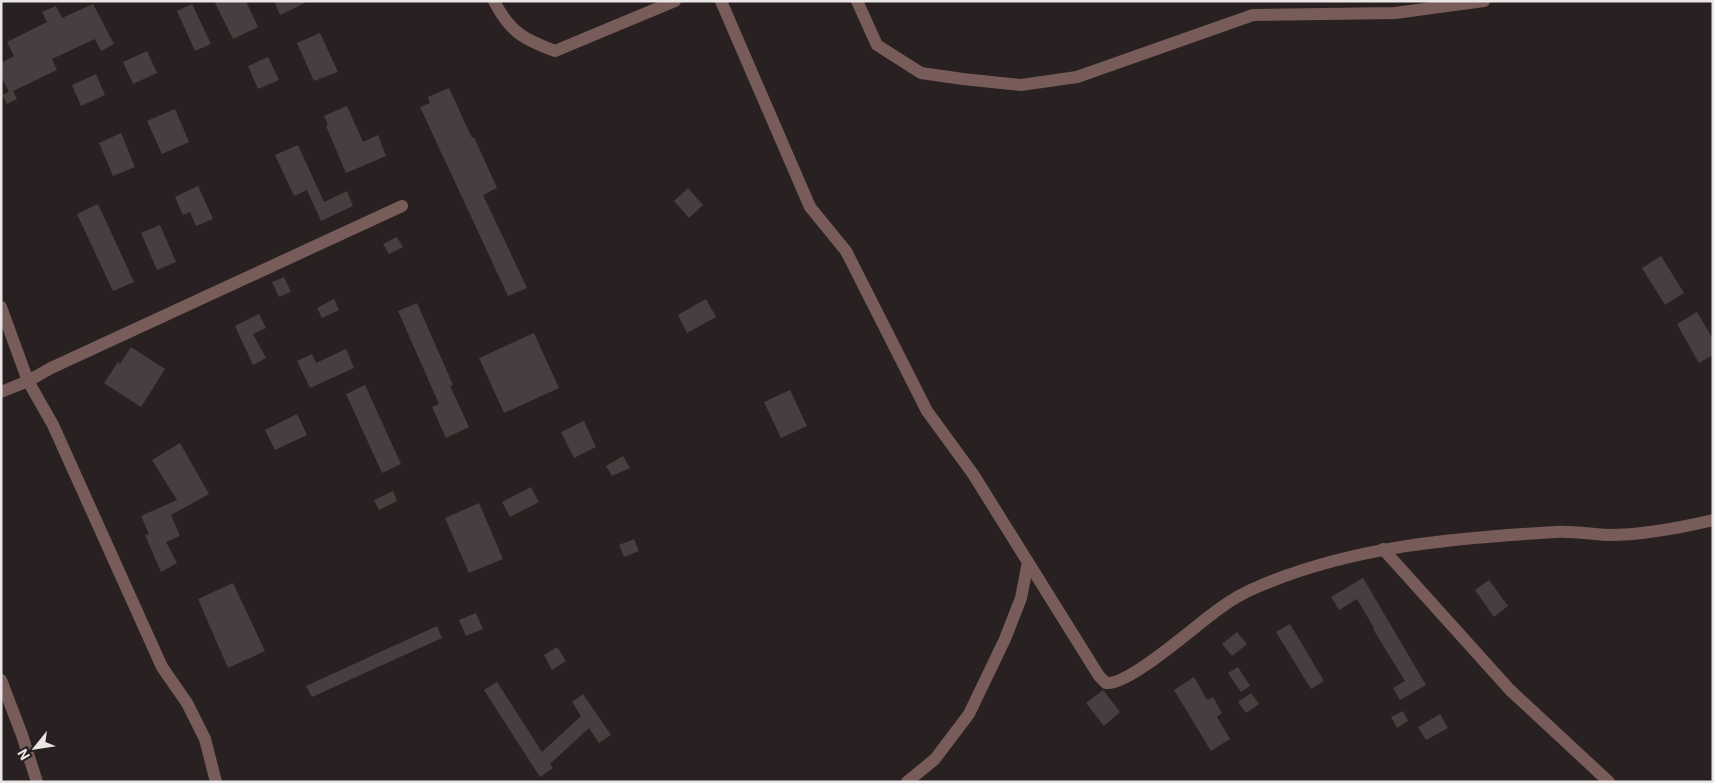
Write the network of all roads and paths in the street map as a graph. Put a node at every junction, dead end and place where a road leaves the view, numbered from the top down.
1 (494, 1) edge
2 (675, 1) edge
3 (721, 1) edge
4 (857, 1) edge
5 (1484, 1) edge
6 (402, 206) dead end
7 (1, 307) edge
8 (28, 381) junction
9 (1, 392) edge
10 (1713, 520) edge
11 (1383, 548) junction
12 (1028, 562) junction
13 (1, 680) edge
14 (37, 782) edge
15 (216, 782) edge
16 (907, 782) edge
17 (1609, 782) edge

1 - 2 street
3 - 12 street
4 - 5 street
6 - 8 street
7 - 8 street
8 - 9 street
8 - 15 street
10 - 11 street
11 - 12 street
11 - 17 street
12 - 16 street
13 - 14 street

